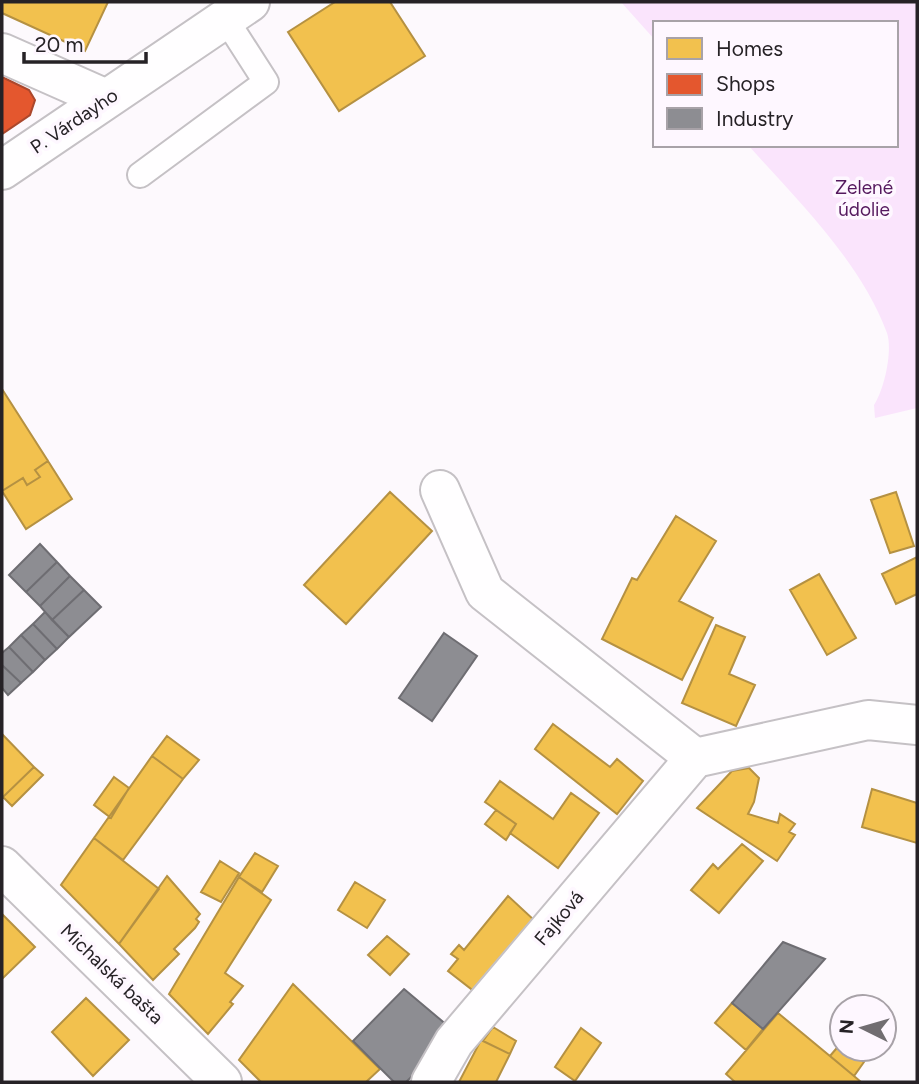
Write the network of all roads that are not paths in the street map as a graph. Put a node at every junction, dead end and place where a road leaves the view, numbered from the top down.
1 (238, 10) edge
2 (2, 53) edge
3 (106, 99) junction
4 (2, 170) edge
5 (140, 175) dead end
6 (440, 490) dead end
7 (917, 725) edge
8 (695, 758) junction
9 (2, 866) edge
10 (222, 1082) edge
11 (431, 1082) edge

1 - 3 street, P. Várdayho
1 - 5 lane
2 - 3 street
3 - 4 street, P. Várdayho
6 - 8 street
7 - 8 street
8 - 11 street, Fajková
9 - 10 street, Michalská bašta

